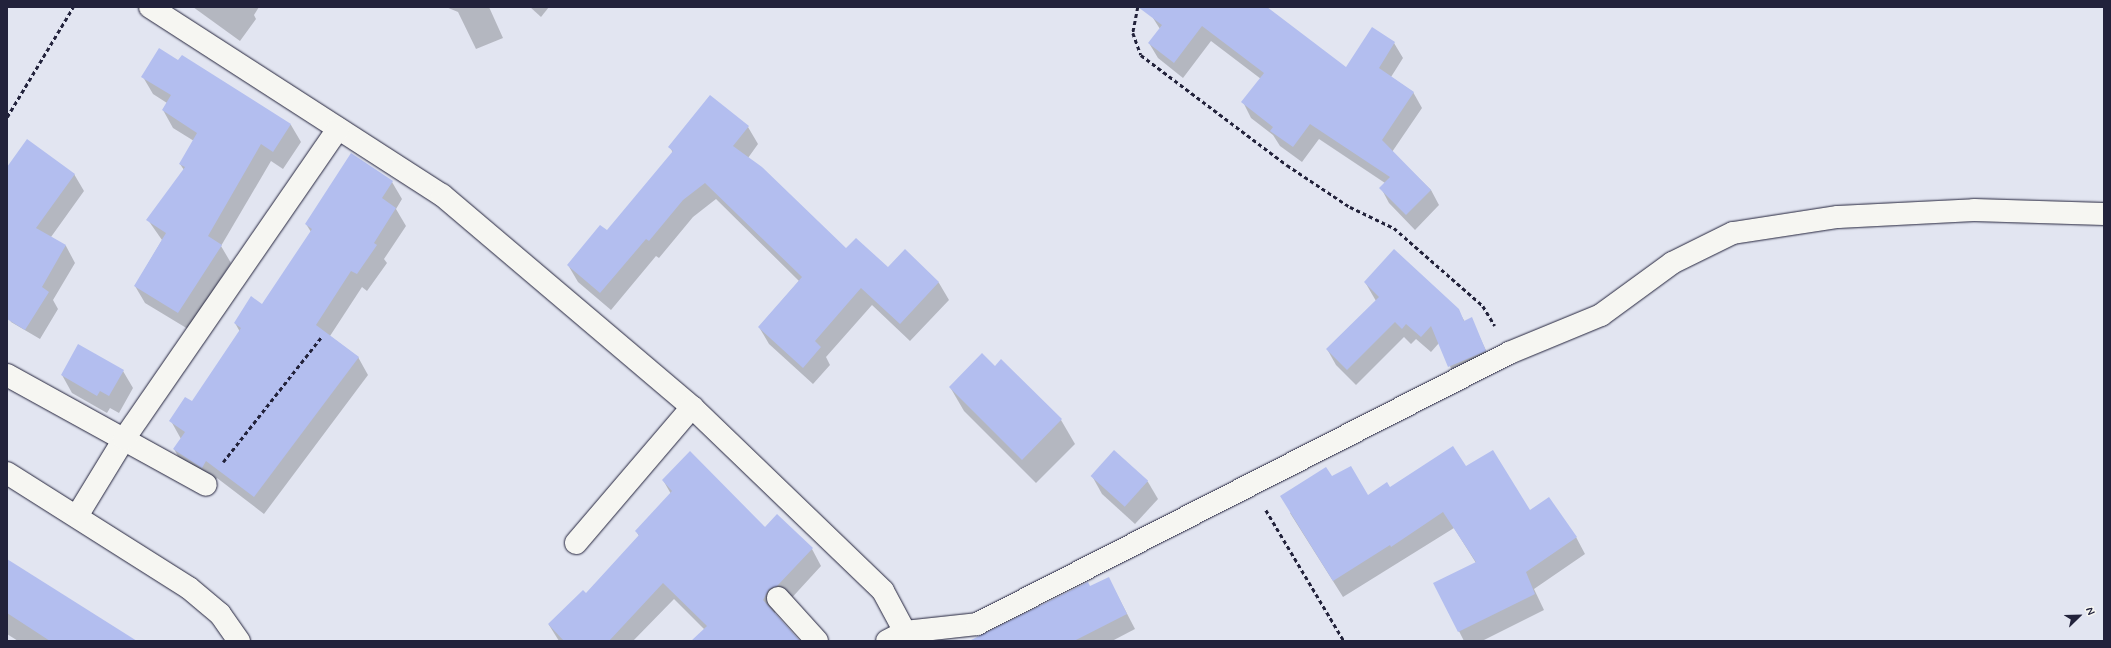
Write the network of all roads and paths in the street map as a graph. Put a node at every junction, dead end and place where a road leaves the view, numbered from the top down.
1 (73, 7) edge
2 (150, 7) edge
3 (1138, 7) edge
4 (7, 117) edge
5 (338, 129) junction
6 (2104, 214) edge
7 (322, 336) dead end
8 (1509, 353) junction
9 (7, 375) edge
10 (692, 407) junction
11 (124, 439) junction
12 (7, 473) edge
13 (206, 485) joint
14 (1252, 486) junction
15 (77, 516) junction
16 (576, 543) dead end
17 (778, 598) dead end
18 (896, 637) edge
19 (240, 641) edge
20 (817, 641) edge
21 (1344, 641) edge

1 - 4 path
2 - 5 street
3 - 8 path
5 - 10 street
5 - 11 street
6 - 8 street
7 - 13 path
8 - 14 street
9 - 11 street
10 - 16 street
10 - 18 street
11 - 13 street
11 - 15 street
12 - 15 street
14 - 18 street
14 - 21 path
15 - 19 street
17 - 20 street

